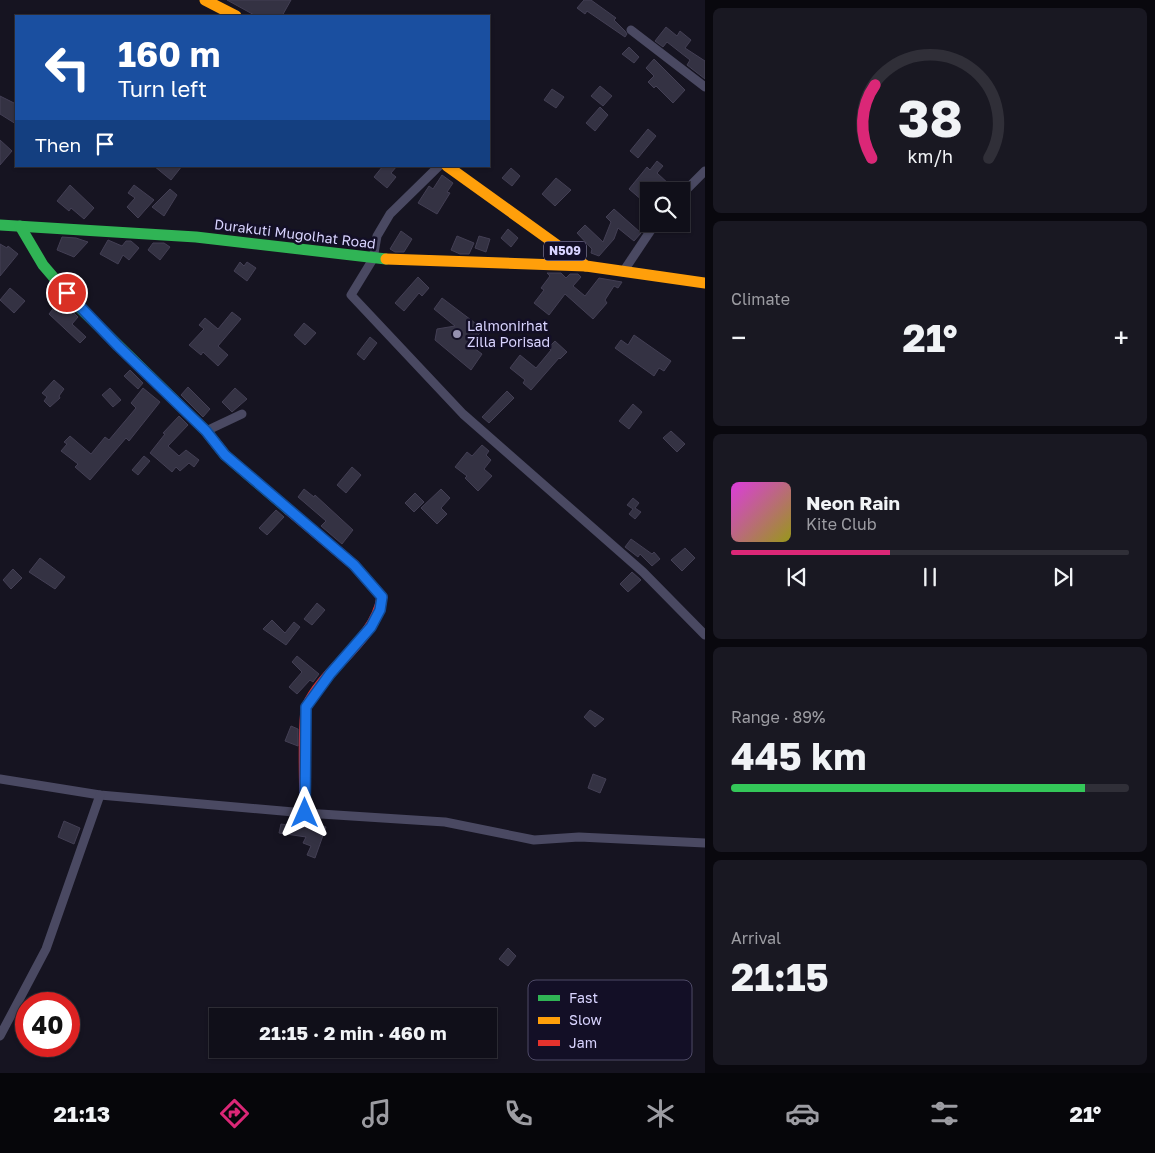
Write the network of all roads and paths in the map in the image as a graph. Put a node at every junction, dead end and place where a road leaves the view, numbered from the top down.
1 (205, 0) edge
2 (234, 15) edge
3 (631, 30) dead end
4 (705, 87) edge
5 (438, 167) edge
6 (448, 167) edge
7 (705, 170) edge
8 (690, 186) edge
9 (0, 225) edge
10 (20, 226) junction
11 (650, 232) edge
12 (373, 259) junction
13 (586, 266) junction
14 (623, 272) junction
15 (705, 283) edge
16 (242, 414) dead end
17 (206, 431) junction
18 (705, 636) edge
19 (0, 779) edge
20 (100, 795) junction
21 (305, 813) junction
22 (705, 842) edge
23 (0, 1036) edge

1 - 2 main road
3 - 4 street
5 - 12 street
6 - 13 main road, N509
7 - 8 street
9 - 10 main road, Durakuti Mugolhat Road
10 - 12 main road, Durakuti Mugolhat Road
10 - 17 main road
11 - 14 street
12 - 13 main road, Durakuti Mugolhat Road
12 - 18 street
13 - 14 main road, N509
14 - 15 main road, N509
16 - 17 street
17 - 21 main road
19 - 20 street
20 - 21 street
20 - 23 street
21 - 22 street

